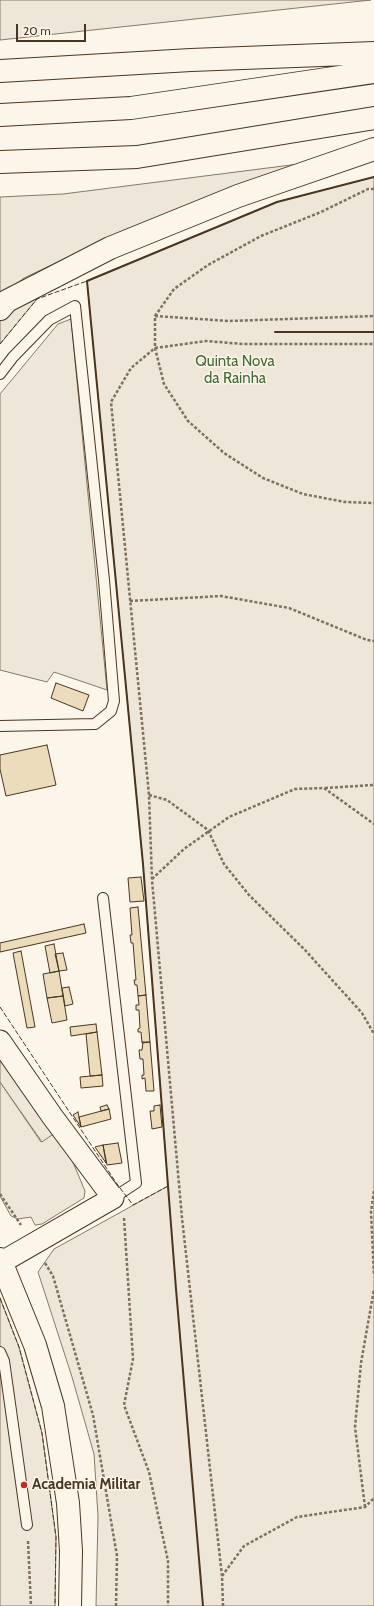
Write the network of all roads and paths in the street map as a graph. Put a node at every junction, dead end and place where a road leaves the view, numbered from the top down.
1 (374, 53) edge
2 (0, 71) edge
3 (374, 72) edge
4 (0, 115) edge
5 (374, 118) edge
6 (374, 150) edge
7 (0, 162) edge
8 (374, 190) edge
9 (0, 309) edge
10 (155, 316) junction
11 (374, 316) edge
12 (374, 344) edge
13 (155, 348) junction
14 (0, 374) edge
15 (374, 503) edge
16 (130, 601) junction
17 (374, 641) edge
18 (0, 726) edge
19 (374, 785) edge
20 (324, 788) junction
21 (149, 795) junction
22 (374, 824) edge
23 (208, 830) junction
24 (152, 880) junction
25 (103, 898) dead end
26 (374, 1034) edge
27 (0, 1041) edge
28 (374, 1191) edge
29 (0, 1194) edge
30 (113, 1198) junction
31 (32, 1243) junction
32 (1, 1261) edge
33 (374, 1275) edge
34 (374, 1289) edge
35 (0, 1352) edge
36 (374, 1498) edge
37 (365, 1507) junction
38 (27, 1525) joint
39 (222, 1576) junction
40 (31, 1606) edge
41 (70, 1606) edge
42 (116, 1606) edge
43 (168, 1606) edge
44 (223, 1606) edge

1 - 2 main road
3 - 4 main road
5 - 7 main road
6 - 9 main road
8 - 10 path
10 - 11 path
10 - 13 path
12 - 13 path
13 - 15 path
13 - 16 path
14 - 18 lane
16 - 17 path
16 - 21 path
19 - 20 path
20 - 22 path
20 - 23 path
21 - 23 path
21 - 24 path
23 - 24 path
23 - 26 path
24 - 39 path
25 - 30 lane
27 - 30 street
28 - 33 path
29 - 31 path
30 - 31 street
30 - 43 path
31 - 32 street
31 - 42 path
32 - 41 main road
34 - 37 path
35 - 38 lane
36 - 37 path
37 - 39 path
38 - 40 path
39 - 44 path

